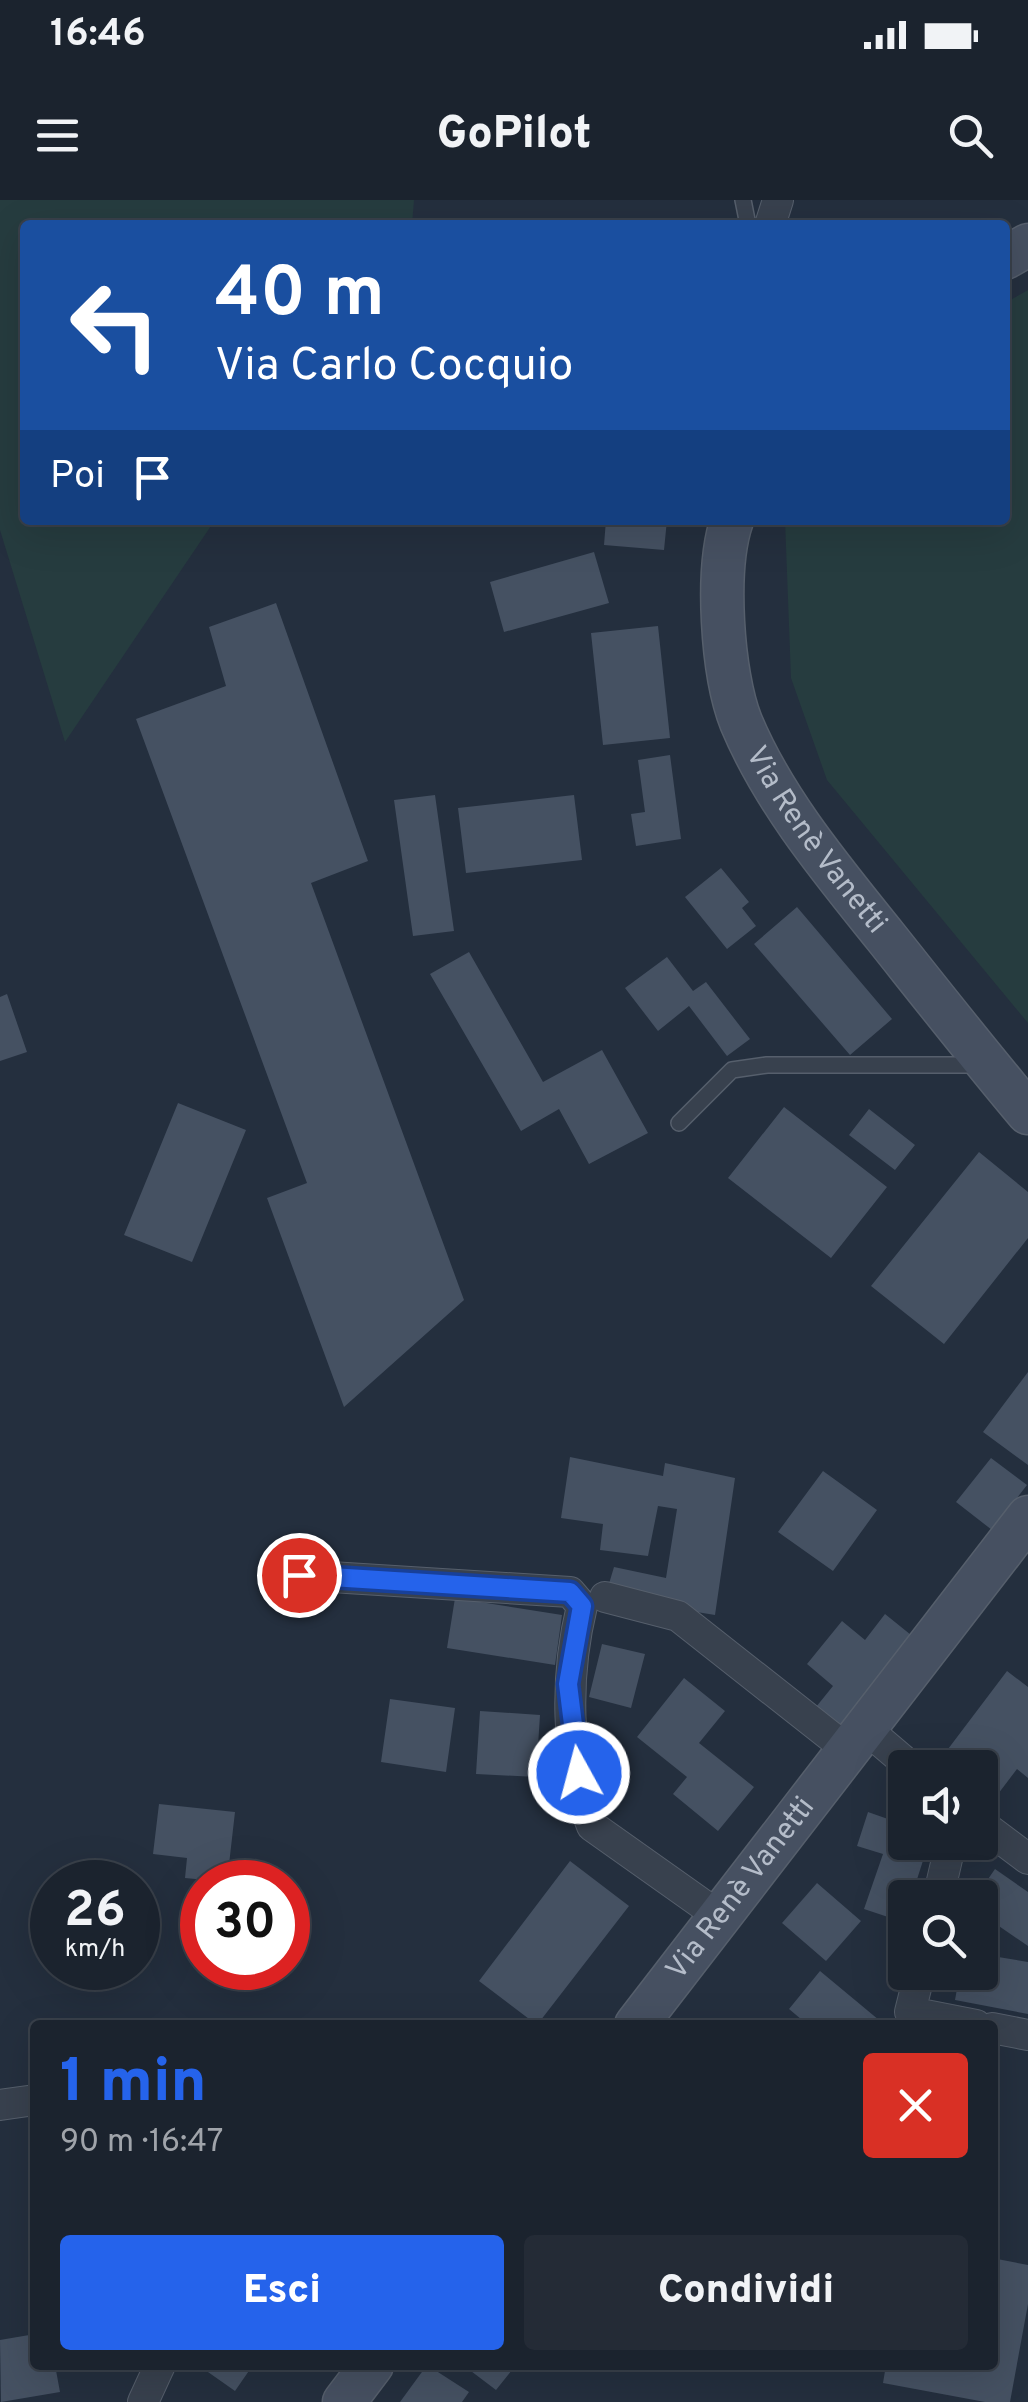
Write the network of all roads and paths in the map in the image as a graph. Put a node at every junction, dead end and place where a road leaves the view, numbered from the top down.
1 (727, 527) edge
2 (988, 1065) junction
3 (1028, 1113) edge
4 (679, 1123) dead end
5 (1028, 1518) edge
6 (299, 1575) dead end
7 (605, 1597) dead end
8 (857, 1739) junction
9 (888, 1755) edge
10 (998, 1836) edge
11 (1028, 1859) edge
12 (719, 1916) junction
13 (916, 1990) edge
14 (640, 2020) edge
15 (951, 2020) edge
16 (998, 2029) edge
17 (1028, 2035) edge
18 (30, 2101) edge
19 (0, 2105) edge
20 (158, 2370) edge
21 (368, 2370) edge
22 (143, 2402) edge
23 (344, 2402) edge

1 - 2 street, Via Renè Vanetti
2 - 3 street, Via Renè Vanetti
2 - 4 lane
5 - 8 street, Via Renè Vanetti
6 - 12 street
7 - 8 street
8 - 9 street
8 - 12 street, Via Renè Vanetti
10 - 11 street
12 - 14 street, Via Renè Vanetti
13 - 15 street
16 - 17 street
18 - 19 street
20 - 22 street
21 - 23 street

